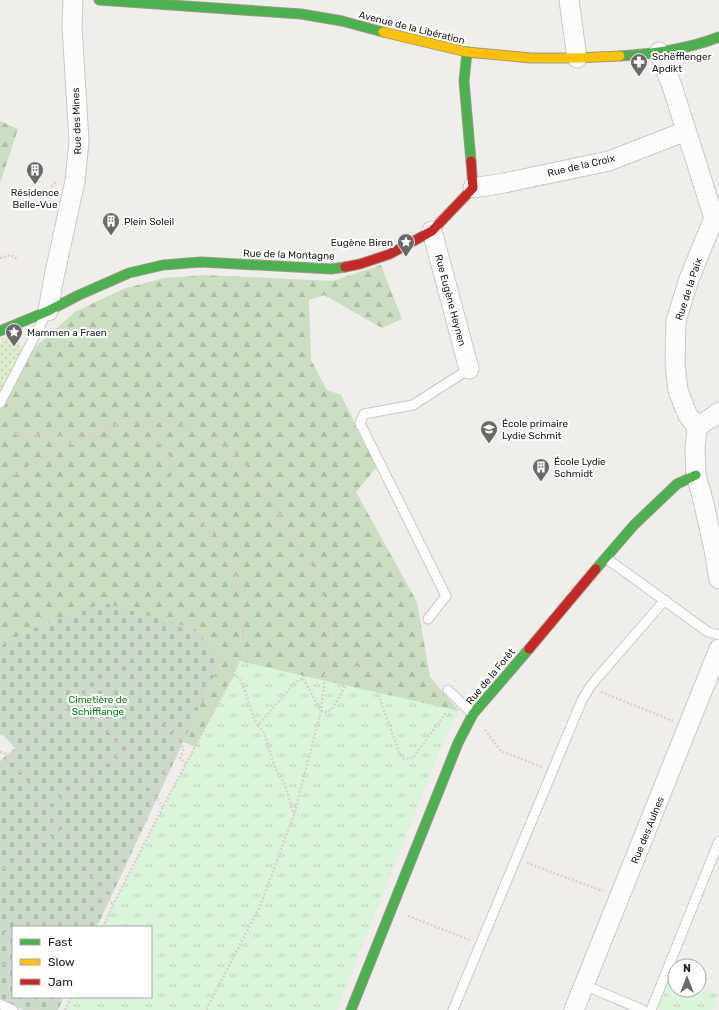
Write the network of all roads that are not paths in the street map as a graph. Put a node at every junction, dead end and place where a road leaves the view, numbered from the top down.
1 (72, 0) edge
2 (99, 0) edge
3 (569, 0) edge
4 (719, 37) edge
5 (467, 52) junction
6 (659, 52) junction
7 (576, 58) junction
8 (686, 131) junction
9 (473, 188) junction
10 (717, 219) edge
11 (432, 231) junction
12 (48, 311) junction
13 (0, 331) edge
14 (469, 369) joint
15 (0, 403) edge
16 (719, 412) edge
17 (697, 427) junction
18 (696, 475) junction
19 (606, 558) junction
20 (719, 579) edge
21 (665, 600) junction
22 (428, 619) dead end
23 (719, 635) edge
24 (719, 649) edge
25 (448, 690) dead end
26 (473, 714) junction
27 (719, 841) edge
28 (584, 986) junction
29 (0, 1004) edge
30 (13, 1010) edge
31 (351, 1010) edge
32 (453, 1010) edge
33 (574, 1010) edge
34 (642, 1010) edge
35 (651, 1010) edge

1 - 12 street, Rue des Mines
2 - 5 street, Avenue de la Libération
3 - 7 street
4 - 6 street, Avenue de la Libération
5 - 7 street, Avenue de la Libération
5 - 9 street
6 - 7 street, Avenue de la Libération
6 - 8 street, Rue de la Paix
8 - 9 street, Rue de la Croix
8 - 10 street, Rue de la Paix
9 - 11 street, Rue de la Montagne
10 - 17 street, Rue de la Paix
11 - 12 street, Rue de la Montagne
11 - 14 street, Rue Eugène Heynen
12 - 13 street, Rue de la Montagne
12 - 15 lane
14 - 22 lane
16 - 17 street
17 - 18 street
18 - 19 street, Rue de la Forêt
18 - 20 street
19 - 21 lane
19 - 26 street, Rue de la Forêt
21 - 23 lane
21 - 32 lane
24 - 28 street, Rue des Aulnes
25 - 26 lane
26 - 31 street, Rue de la Forêt
27 - 35 lane
28 - 33 street, Rue des Aulnes
28 - 34 lane
29 - 30 lane

